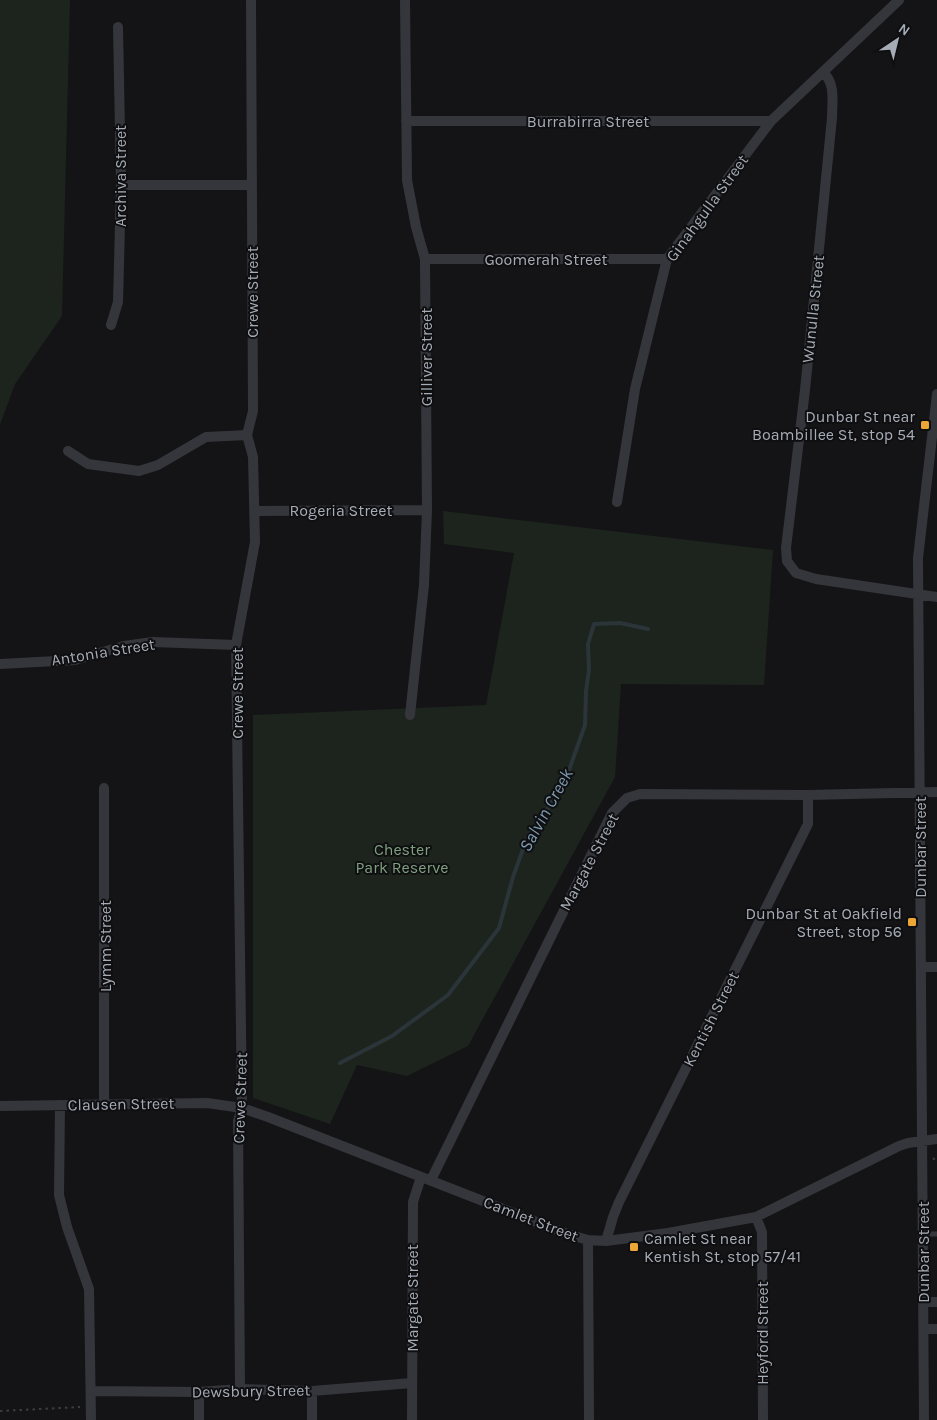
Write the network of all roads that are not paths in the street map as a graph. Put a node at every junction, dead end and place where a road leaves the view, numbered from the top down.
1 (251, 0) edge
2 (405, 0) edge
3 (899, 0) edge
4 (118, 27) dead end
5 (823, 72) junction
6 (406, 121) junction
7 (771, 121) junction
8 (121, 185) junction
9 (252, 185) junction
10 (425, 259) junction
11 (667, 259) junction
12 (111, 324) dead end
13 (937, 394) edge
14 (247, 435) junction
15 (68, 451) dead end
16 (617, 502) dead end
17 (427, 510) junction
18 (255, 511) junction
19 (918, 594) junction
20 (937, 597) edge
21 (236, 645) junction
22 (0, 664) edge
23 (410, 715) dead end
24 (104, 788) dead end
25 (920, 792) junction
26 (937, 792) edge
27 (808, 795) junction
28 (937, 966) edge
29 (921, 967) junction
30 (104, 1104) junction
31 (60, 1105) junction
32 (0, 1106) edge
33 (242, 1108) junction
34 (937, 1139) edge
35 (922, 1141) junction
36 (426, 1179) junction
37 (756, 1217) junction
38 (924, 1234) junction
39 (937, 1234) edge
40 (588, 1240) junction
41 (606, 1241) junction
42 (923, 1302) junction
43 (937, 1302) edge
44 (924, 1329) junction
45 (937, 1329) edge
46 (412, 1383) junction
47 (240, 1389) junction
48 (91, 1391) junction
49 (312, 1391) junction
50 (199, 1392) junction
51 (91, 1420) edge
52 (199, 1420) edge
53 (312, 1420) edge
54 (412, 1420) edge
55 (589, 1420) edge
56 (763, 1420) edge
57 (924, 1420) edge

1 - 9 street, Crewe Street
2 - 6 street, Gilliver Street
3 - 5 street, Ginahgulla Street
4 - 8 street, Archiva Street
5 - 7 street, Ginahgulla Street
5 - 19 street, Wunulla Street
6 - 7 street, Burrabirra Street
6 - 10 street, Gilliver Street
7 - 11 street, Ginahgulla Street
8 - 9 street
8 - 12 street, Archiva Street
9 - 14 street, Crewe Street
10 - 11 street, Goomerah Street
10 - 17 street, Gilliver Street
11 - 16 street, Ginahgulla Street
13 - 19 street, Dunbar Street
14 - 15 street
14 - 18 street, Crewe Street
17 - 18 street, Rogeria Street
17 - 23 street, Gilliver Street
18 - 21 street, Crewe Street
19 - 20 street
19 - 25 street, Dunbar Street
21 - 22 street, Antonia Street
21 - 33 street, Crewe Street
24 - 30 street, Lymm Street
25 - 26 street, Margate Street
25 - 27 street, Margate Street
25 - 29 street, Dunbar Street
27 - 36 street, Margate Street
27 - 41 street, Kentish Street
28 - 29 street
29 - 35 street, Dunbar Street
30 - 31 street, Clausen Street
30 - 33 street, Clausen Street
31 - 32 street, Clausen Street
31 - 48 street
33 - 36 street, Camlet Street
33 - 47 street, Crewe Street
34 - 35 street, Camlet Street
35 - 37 street, Camlet Street
35 - 38 street, Dunbar Street
36 - 40 street, Camlet Street
36 - 46 street, Margate Street
37 - 41 street, Camlet Street
37 - 56 street, Heyford Street
38 - 39 lane
38 - 42 street, Dunbar Street
40 - 41 street, Camlet Street
40 - 55 street
42 - 43 street
42 - 44 street, Dunbar Street
44 - 45 street
44 - 57 street, Dunbar Street
46 - 49 street, Dewsbury Street
46 - 54 street, Margate Street
47 - 49 street, Dewsbury Street
47 - 50 street, Dewsbury Street
48 - 50 street, Dewsbury Street
48 - 51 street
49 - 53 street
50 - 52 street

